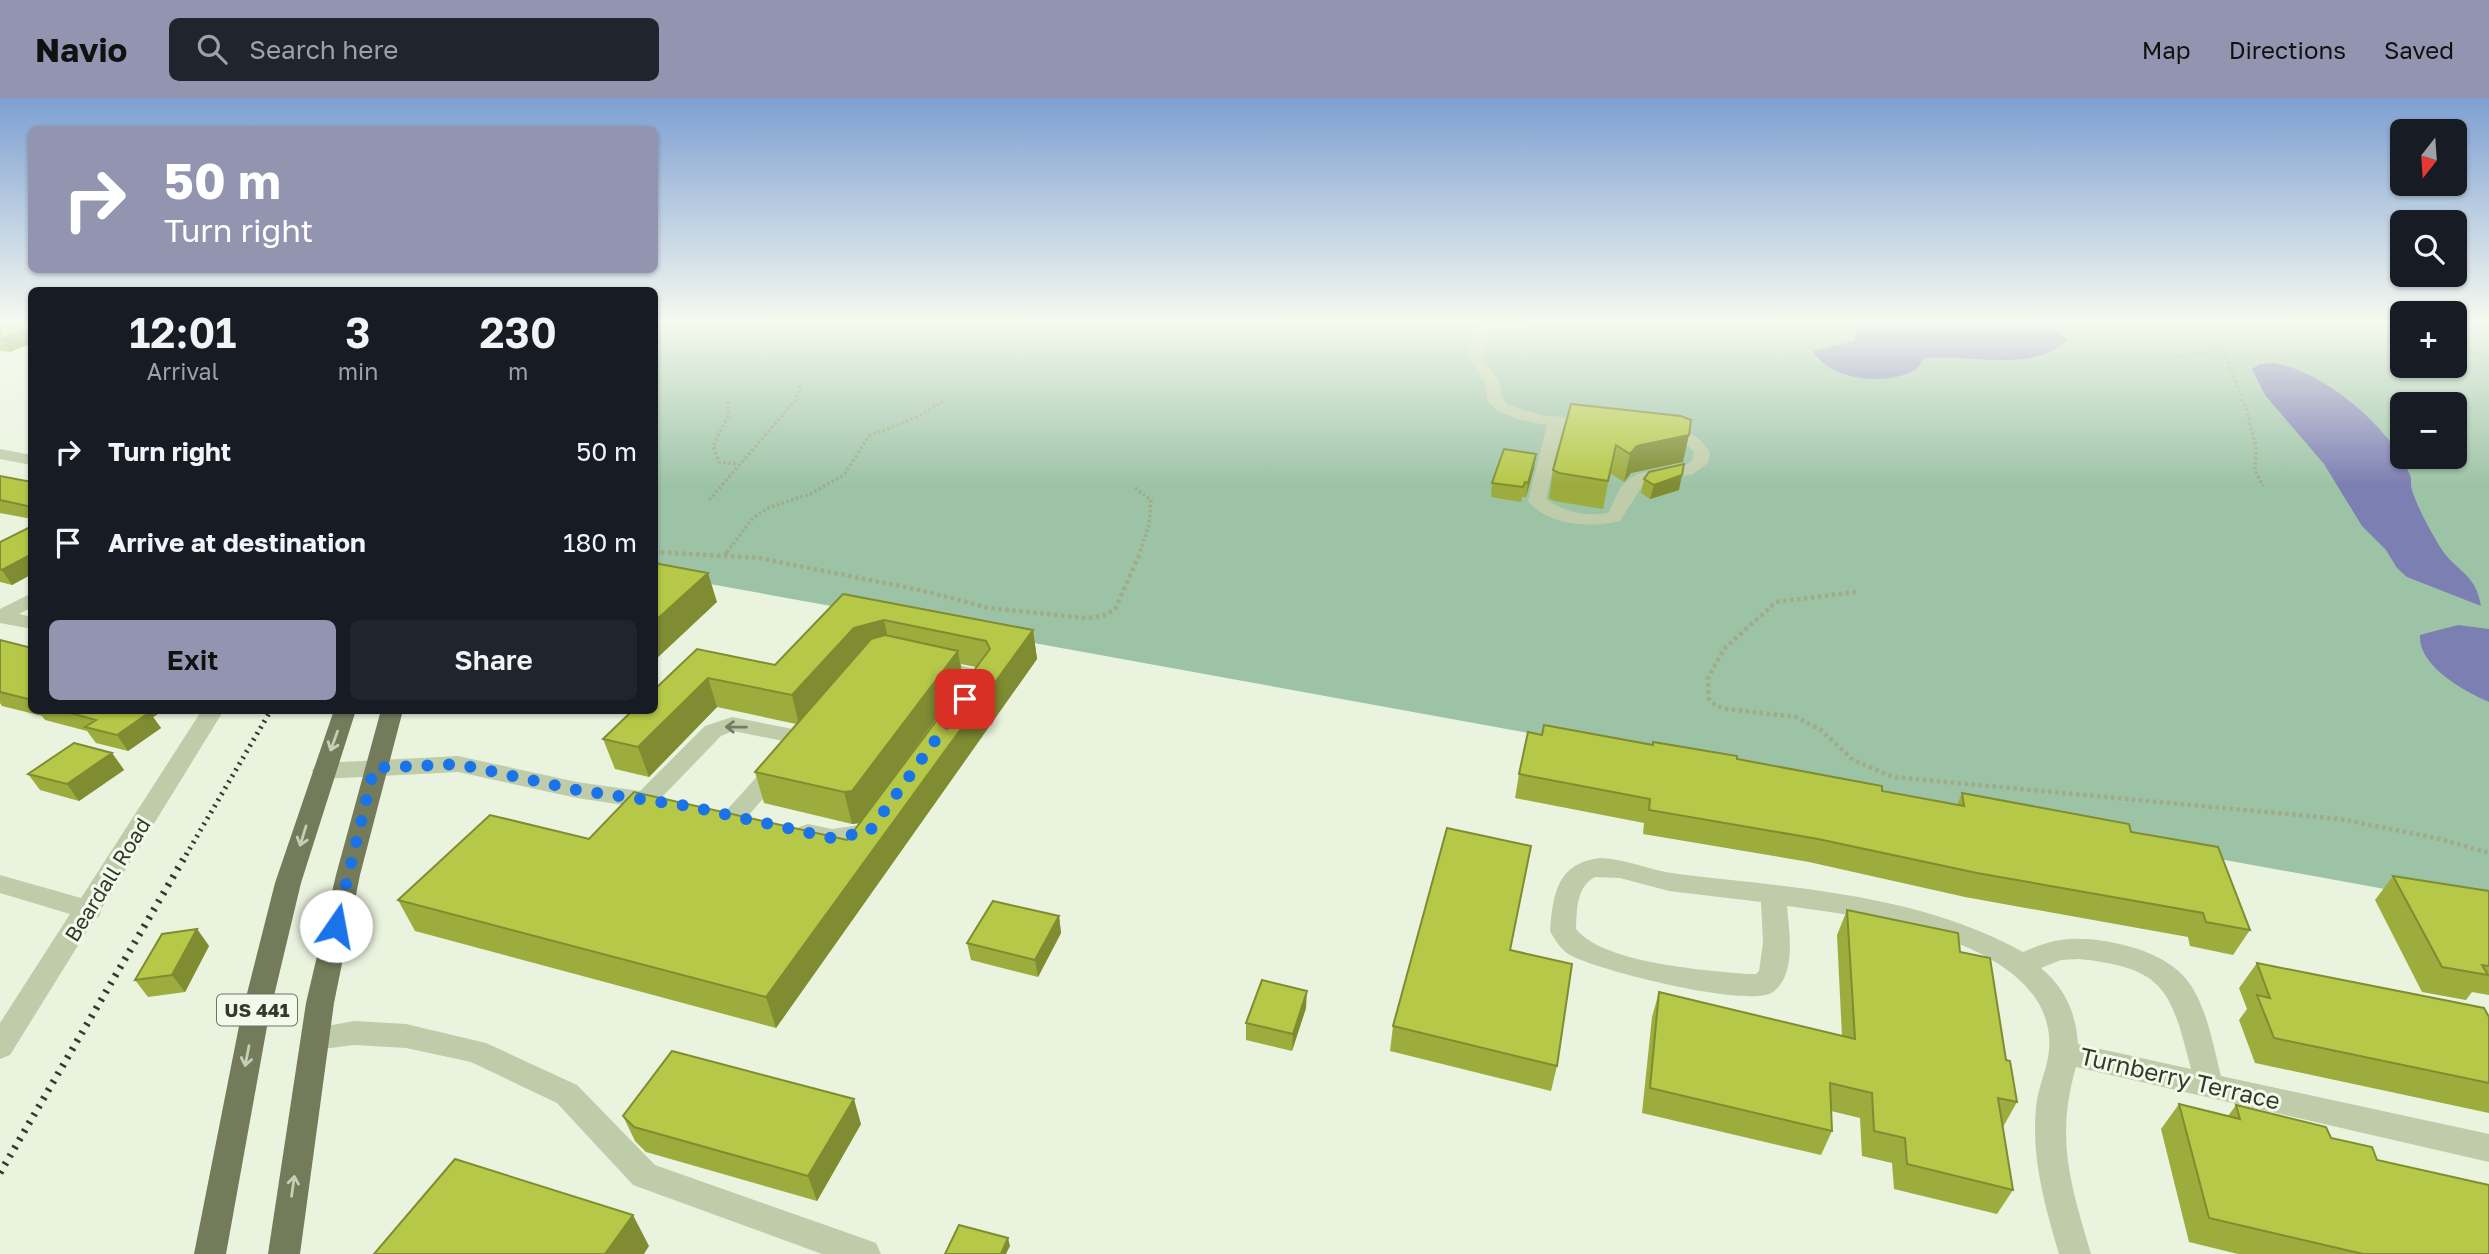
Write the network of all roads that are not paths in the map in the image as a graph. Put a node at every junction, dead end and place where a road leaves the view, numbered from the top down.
1 (1487, 377) edge
2 (1556, 421) junction
3 (1611, 427) edge
4 (1639, 430) edge
5 (0, 454) edge
6 (28, 459) edge
7 (28, 601) edge
8 (0, 616) edge
9 (28, 621) edge
10 (916, 662) edge
11 (957, 710) edge
12 (211, 714) edge
13 (344, 714) edge
14 (391, 714) edge
15 (819, 719) edge
16 (803, 738) junction
17 (374, 768) junction
18 (323, 771) junction
19 (645, 800) junction
20 (678, 804) edge
21 (886, 810) edge
22 (758, 822) edge
23 (783, 827) edge
24 (0, 884) edge
25 (1773, 895) junction
26 (90, 910) junction
27 (2022, 965) junction
28 (315, 1038) junction
29 (0, 1047) edge
30 (2065, 1054) junction
31 (2210, 1086) junction
32 (2489, 1148) edge
33 (210, 1254) edge
34 (284, 1254) edge
35 (865, 1254) edge
36 (2075, 1254) edge

1 - 2 street
2 - 3 street
2 - 4 street
5 - 6 street
7 - 8 street
8 - 9 street
10 - 11 street
12 - 26 street, Beardall Road
13 -> 18 main road, US 441
14 - 17 main road, US 441
15 - 16 street
16 -> 19 street
16 - 22 street
17 - 18 street
17 - 19 street
17 - 28 main road, US 441
18 -> 33 main road, US 441
19 - 20 street
21 - 23 street
24 - 26 street
25 - 25 street, Turnberry Terrace
25 - 27 street, Turnberry Terrace
26 - 29 street, Beardall Road
27 - 30 street, Turnberry Terrace
27 - 31 street
34 -> 28 main road, US 441
28 - 35 street
30 - 31 street, Turnberry Terrace
30 - 36 street
31 - 32 street, Turnberry Terrace

